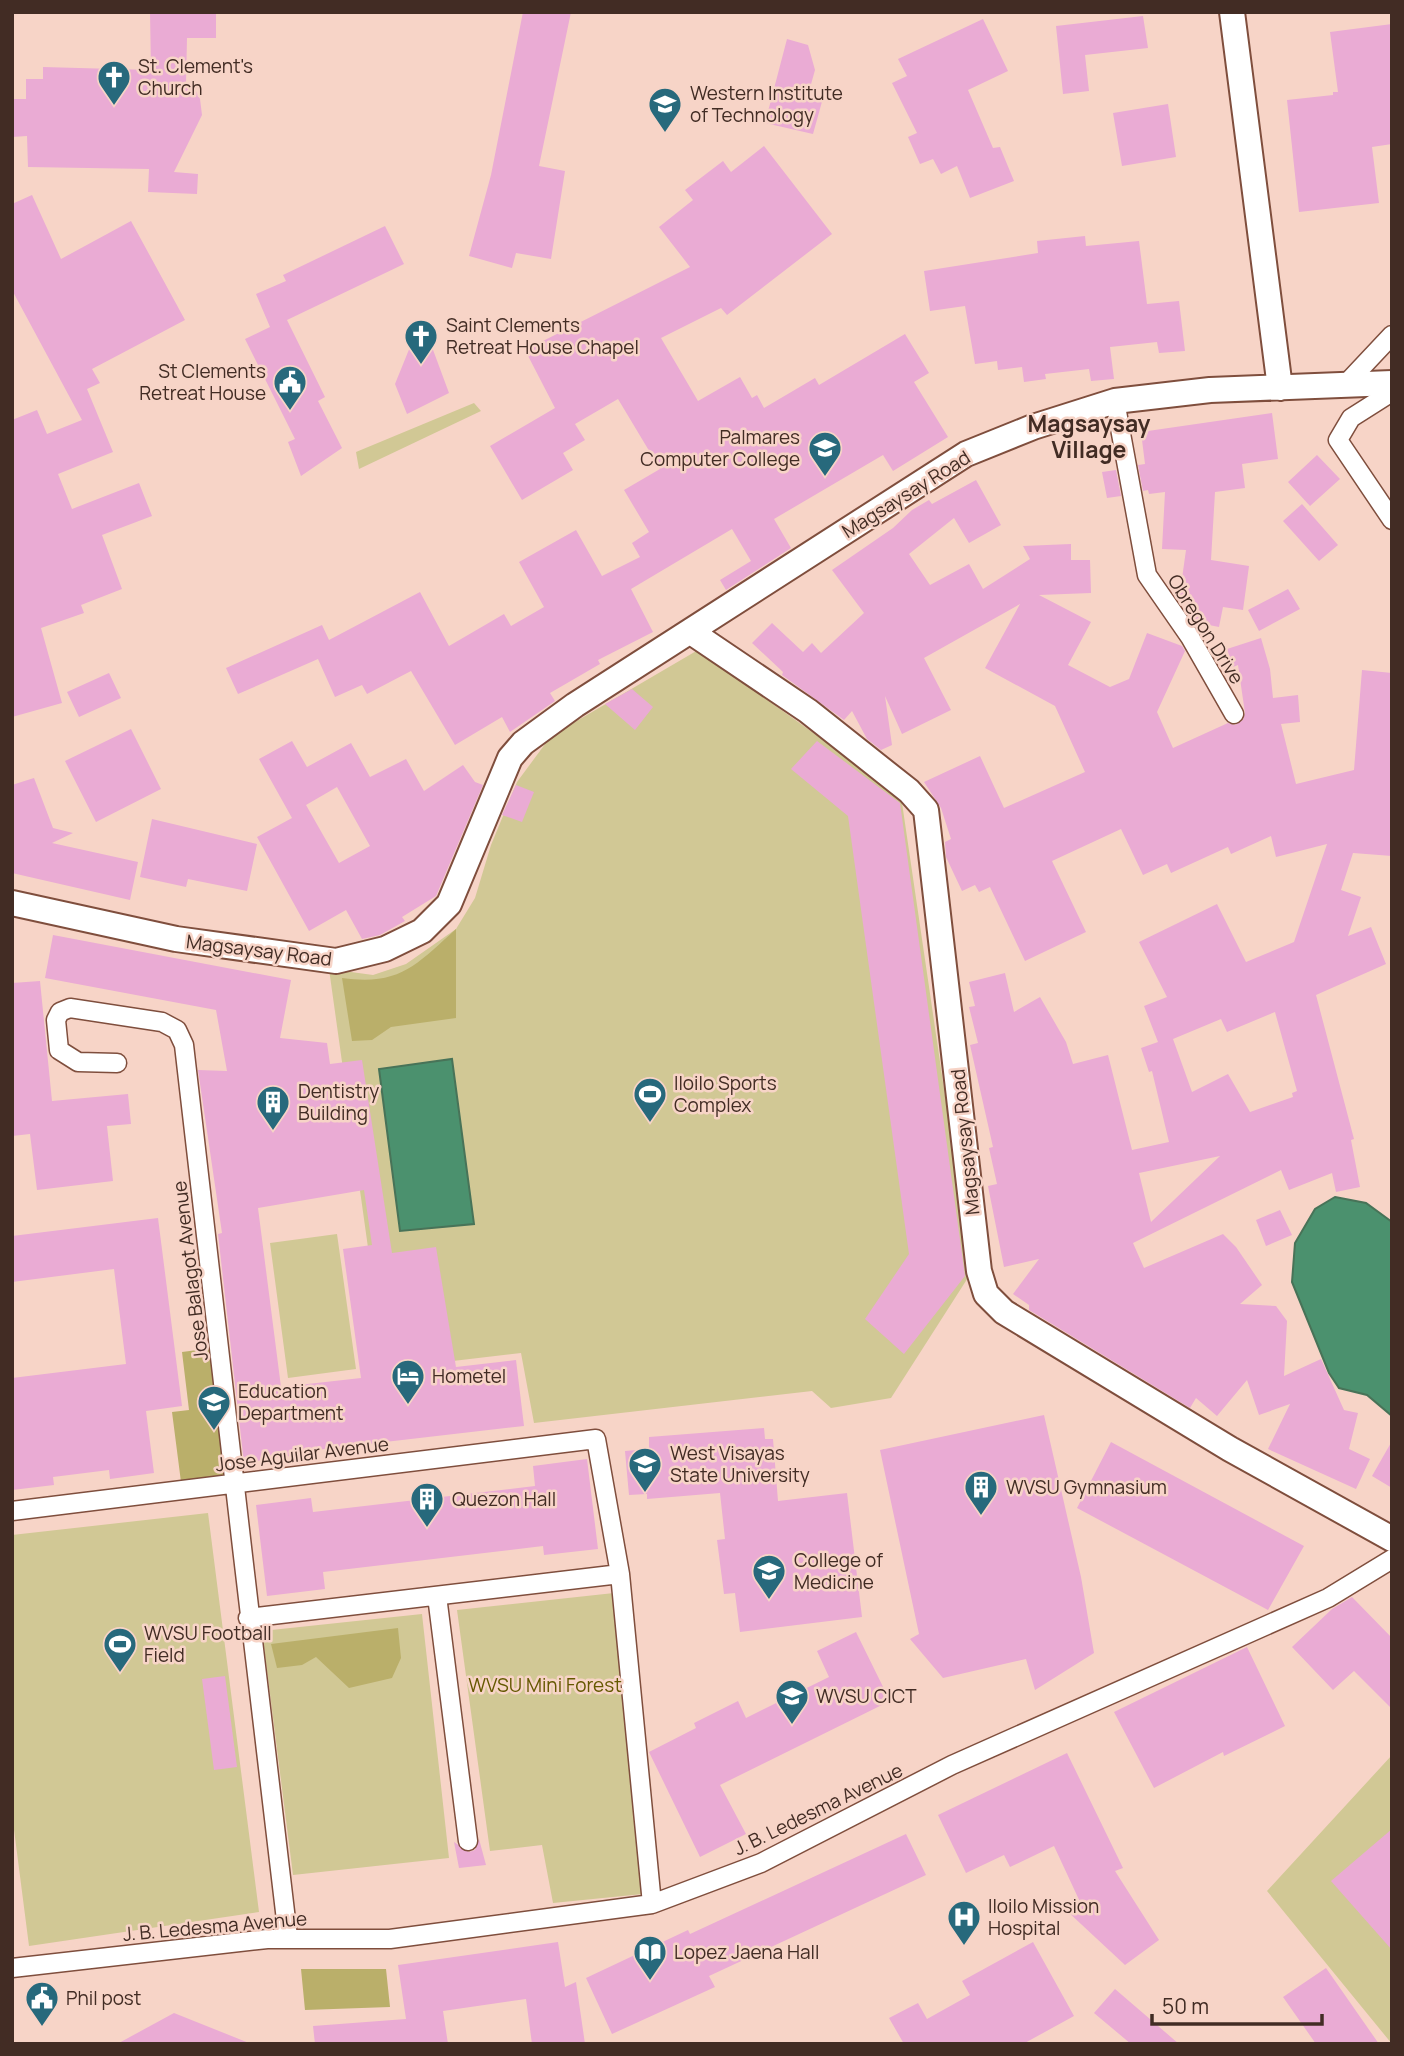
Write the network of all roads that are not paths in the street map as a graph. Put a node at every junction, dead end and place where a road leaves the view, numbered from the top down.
1 (1232, 12) edge
2 (1392, 335) edge
3 (1392, 383) edge
4 (1345, 386) junction
5 (1280, 387) junction
6 (1392, 392) edge
7 (1115, 401) junction
8 (1392, 520) edge
9 (691, 632) junction
10 (1234, 713) dead end
11 (12, 902) edge
12 (117, 1063) dead end
13 (236, 1484) junction
14 (12, 1511) edge
15 (1392, 1539) edge
16 (1392, 1559) edge
17 (620, 1574) junction
18 (437, 1596) junction
19 (248, 1618) junction
20 (468, 1841) dead end
21 (652, 1904) junction
22 (288, 1937) junction
23 (12, 1968) edge

1 - 5 street
2 - 4 street
3 - 4 street, Magsaysay Road
4 - 5 street, Magsaysay Road
5 - 7 street, Magsaysay Road
6 - 8 street
7 - 9 street, Magsaysay Road
7 - 10 street, Obregon Drive
9 - 11 street, Magsaysay Road
9 - 15 street, Magsaysay Road
12 - 13 street, Jose Balagot Avenue
13 - 14 street, Jose Aguilar Avenue
13 - 17 street, Jose Aguilar Avenue
13 - 19 street, Jose Balagot Avenue
16 - 21 street, J. B. Ledesma Avenue
17 - 18 street
17 - 21 street
18 - 19 street
18 - 20 street
19 - 22 street, Jose Balagot Avenue
21 - 22 street, J. B. Ledesma Avenue
22 - 23 street, J. B. Ledesma Avenue

